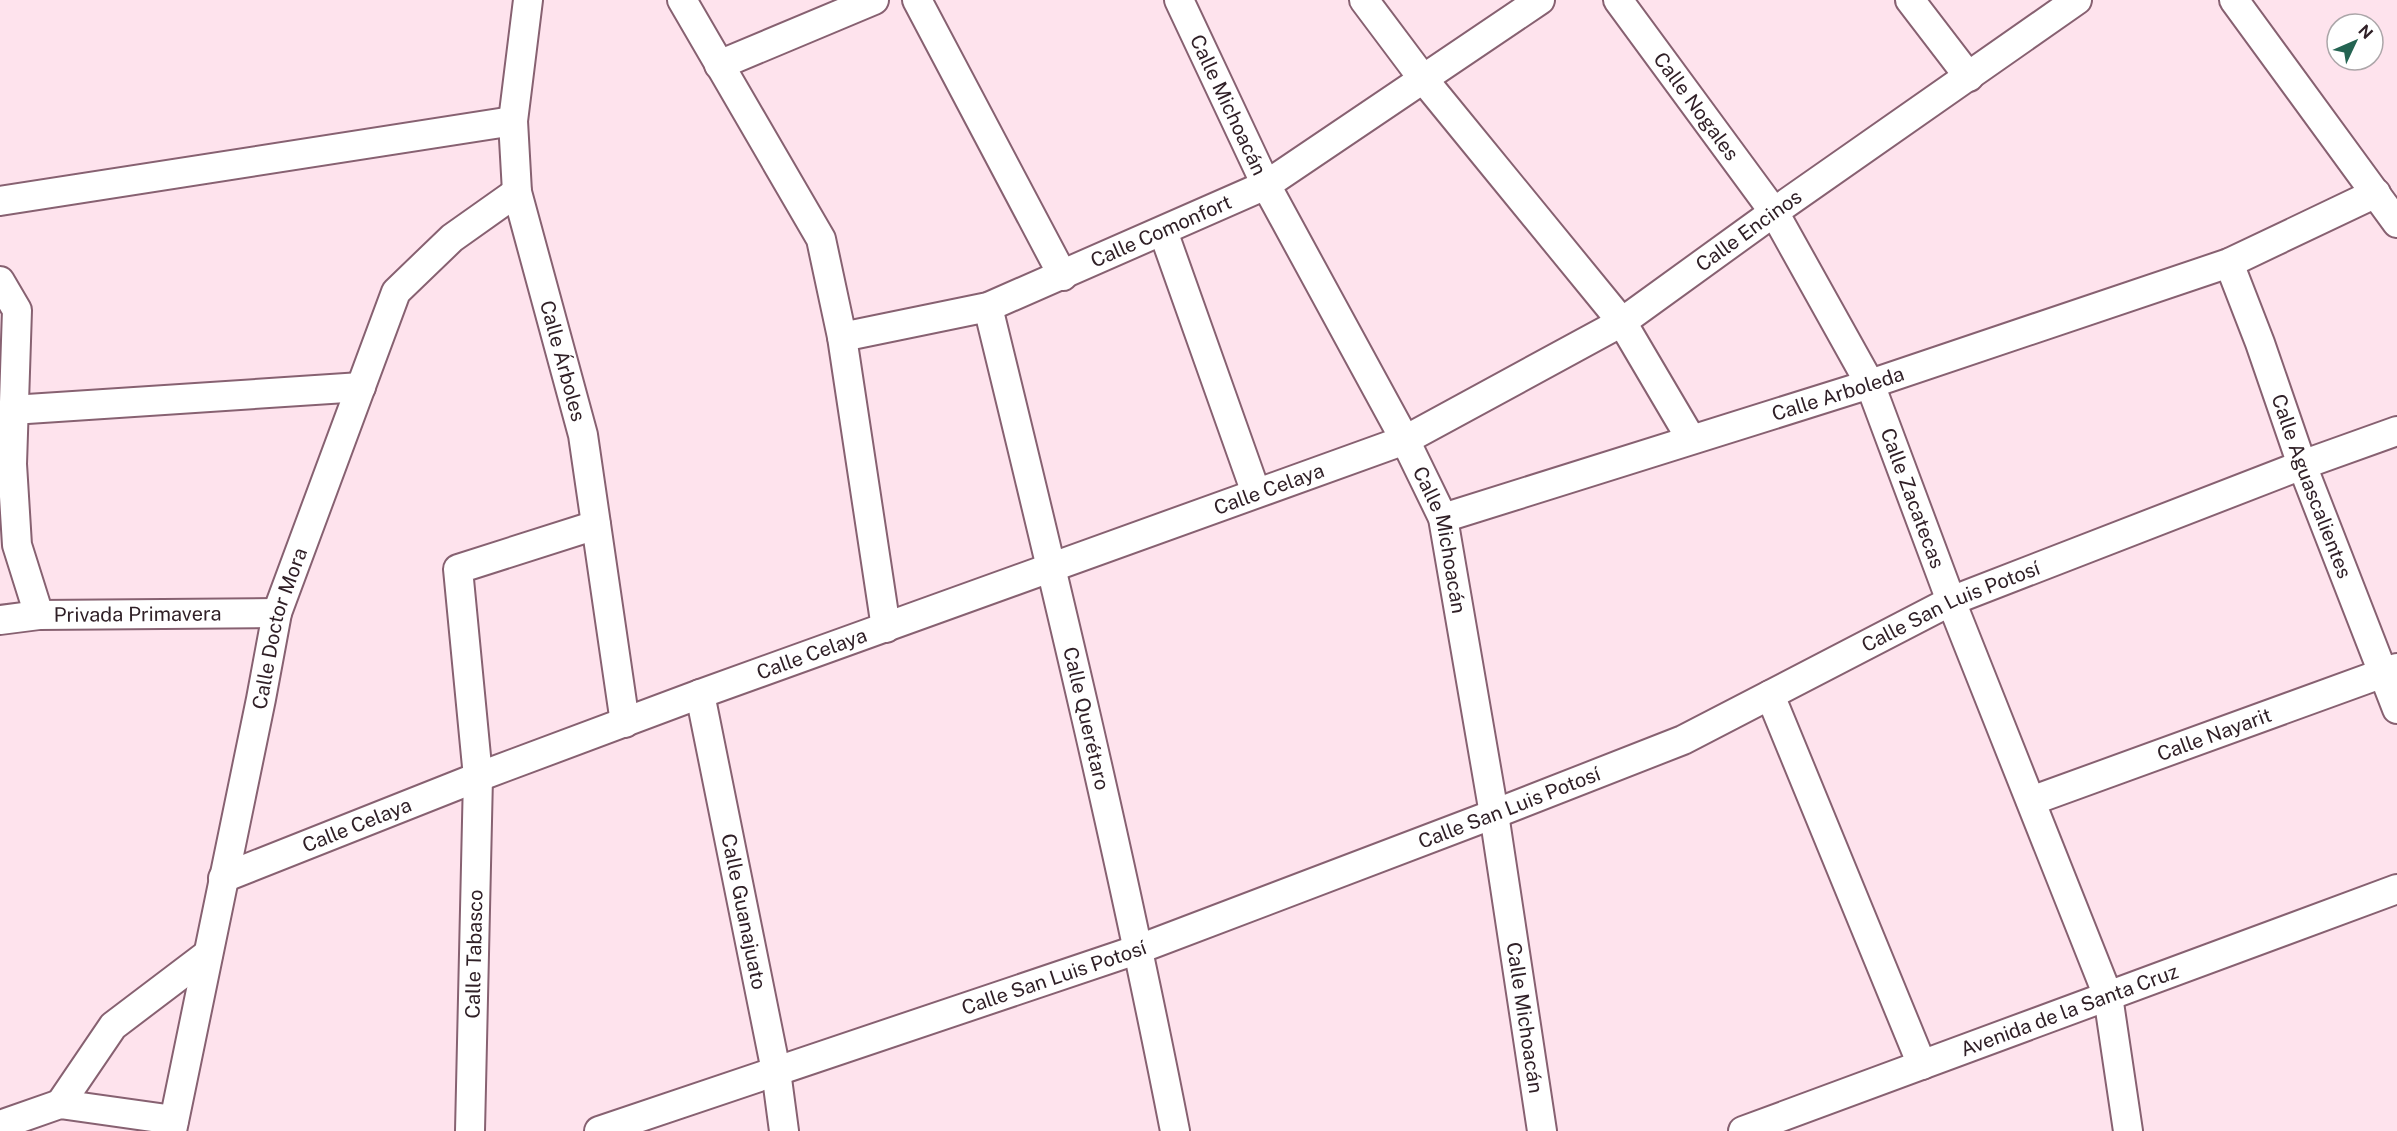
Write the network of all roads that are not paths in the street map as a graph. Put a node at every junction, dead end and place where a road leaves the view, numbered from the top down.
1 (528, 0) edge
2 (682, 0) edge
3 (874, 0) edge
4 (917, 0) edge
5 (1179, 0) edge
6 (1364, 0) edge
7 (1540, 0) edge
8 (1618, 0) edge
9 (1910, 0) edge
10 (2077, 0) edge
11 (2234, 0) edge
12 (719, 65) junction
13 (1969, 77) junction
14 (1424, 80) junction
15 (513, 121) junction
16 (1266, 185) junction
17 (517, 192) junction
18 (2376, 193) junction
19 (0, 201) edge
20 (1774, 212) junction
21 (2397, 223) edge
22 (1162, 231) junction
23 (2229, 263) junction
24 (1063, 276) junction
25 (0, 281) edge
26 (988, 307) junction
27 (1622, 322) junction
28 (842, 338) junction
29 (1870, 384) junction
30 (361, 387) junction
31 (12, 410) junction
32 (2397, 431) edge
33 (1691, 439) junction
34 (1405, 440) junction
35 (2302, 465) junction
36 (1256, 493) junction
37 (1443, 518) junction
38 (596, 525) junction
39 (1052, 568) junction
40 (1951, 601) junction
41 (276, 613) junction
42 (39, 615) junction
43 (0, 620) edge
44 (886, 628) junction
45 (2390, 670) edge
46 (699, 694) junction
47 (1770, 695) junction
48 (2397, 709) edge
49 (625, 723) junction
50 (478, 777) junction
51 (2031, 801) junction
52 (1494, 814) junction
53 (223, 878) junction
54 (2397, 889) edge
55 (1139, 949) junction
56 (208, 954) junction
57 (2108, 996) junction
58 (1922, 1065) junction
59 (776, 1071) junction
60 (60, 1104) junction
61 (0, 1125) edge
62 (173, 1125) edge
63 (470, 1131) edge
64 (598, 1131) edge
65 (784, 1131) edge
66 (1175, 1131) edge
67 (1542, 1131) edge
68 (1743, 1131) edge
69 (2128, 1131) edge

1 - 15 street, Calle Árboles
2 - 12 street
3 - 12 street
4 - 24 street
5 - 16 street, Calle Michoacán
6 - 14 street
7 - 14 street, Calle Comonfort
8 - 20 street, Calle Nogales
9 - 13 street
10 - 13 street, Calle Encinos
11 - 18 street
12 - 28 street
13 - 20 street, Calle Encinos
14 - 16 street, Calle Comonfort
14 - 27 street
15 - 17 street, Calle Árboles
15 - 19 street
16 - 22 street, Calle Comonfort
16 - 34 street, Calle Michoacán
17 - 30 street, Calle Doctor Mora
17 - 38 street, Calle Árboles
18 - 21 street
18 - 23 street, Calle Arboleda
20 - 27 street, Calle Encinos
20 - 29 street, Calle Zacatecas
22 - 24 street, Calle Comonfort
22 - 36 street
23 - 29 street, Calle Arboleda
23 - 35 street, Calle Aguascalientes
24 - 26 street, Calle Comonfort
25 - 31 street
26 - 28 street, Calle Comonfort
26 - 39 street, Calle Querétaro
27 - 33 street
27 - 34 street, Calle Encinos
28 - 44 street
29 - 33 street, Calle Arboleda
29 - 40 street, Calle Zacatecas
30 - 31 street
30 - 41 street, Calle Doctor Mora
31 - 42 street
32 - 35 street, Calle San Luis Potosí
33 - 37 street, Calle Arboleda
34 - 36 street, Calle Celaya
34 - 37 street, Calle Michoacán
35 - 40 street, Calle San Luis Potosí
35 - 45 street, Calle Aguascalientes
36 - 39 street, Calle Celaya
37 - 52 street, Calle Michoacán
38 - 49 street, Calle Árboles
38 - 50 street, Calle Tabasco
39 - 44 street, Calle Celaya
39 - 55 street, Calle Querétaro
40 - 47 street, Calle San Luis Potosí
40 - 51 street, Calle Zacatecas
41 - 42 street, Privada Primavera
41 - 53 street, Calle Doctor Mora
42 - 43 street, Privada Primavera
44 - 46 street, Calle Celaya
45 - 48 street, Calle Aguascalientes
45 - 51 street, Calle Nayarit
46 - 49 street, Calle Celaya
46 - 59 street, Calle Guanajuato
47 - 52 street, Calle San Luis Potosí
47 - 58 street
49 - 50 street, Calle Celaya
50 - 53 street, Calle Celaya
50 - 63 street, Calle Tabasco
51 - 57 street, Calle Zacatecas
52 - 55 street, Calle San Luis Potosí
52 - 67 street, Calle Michoacán
53 - 56 street, Calle Doctor Mora
54 - 57 street, Avenida de la Santa Cruz
55 - 59 street, Calle San Luis Potosí
55 - 66 street, Calle Querétaro
56 - 60 street
56 - 62 street, Calle Doctor Mora
57 - 58 street, Avenida de la Santa Cruz
57 - 69 street, Calle Zacatecas
58 - 68 street, Avenida de la Santa Cruz
59 - 64 street, Calle San Luis Potosí
59 - 65 street, Calle Guanajuato
60 - 61 street
60 - 62 street

